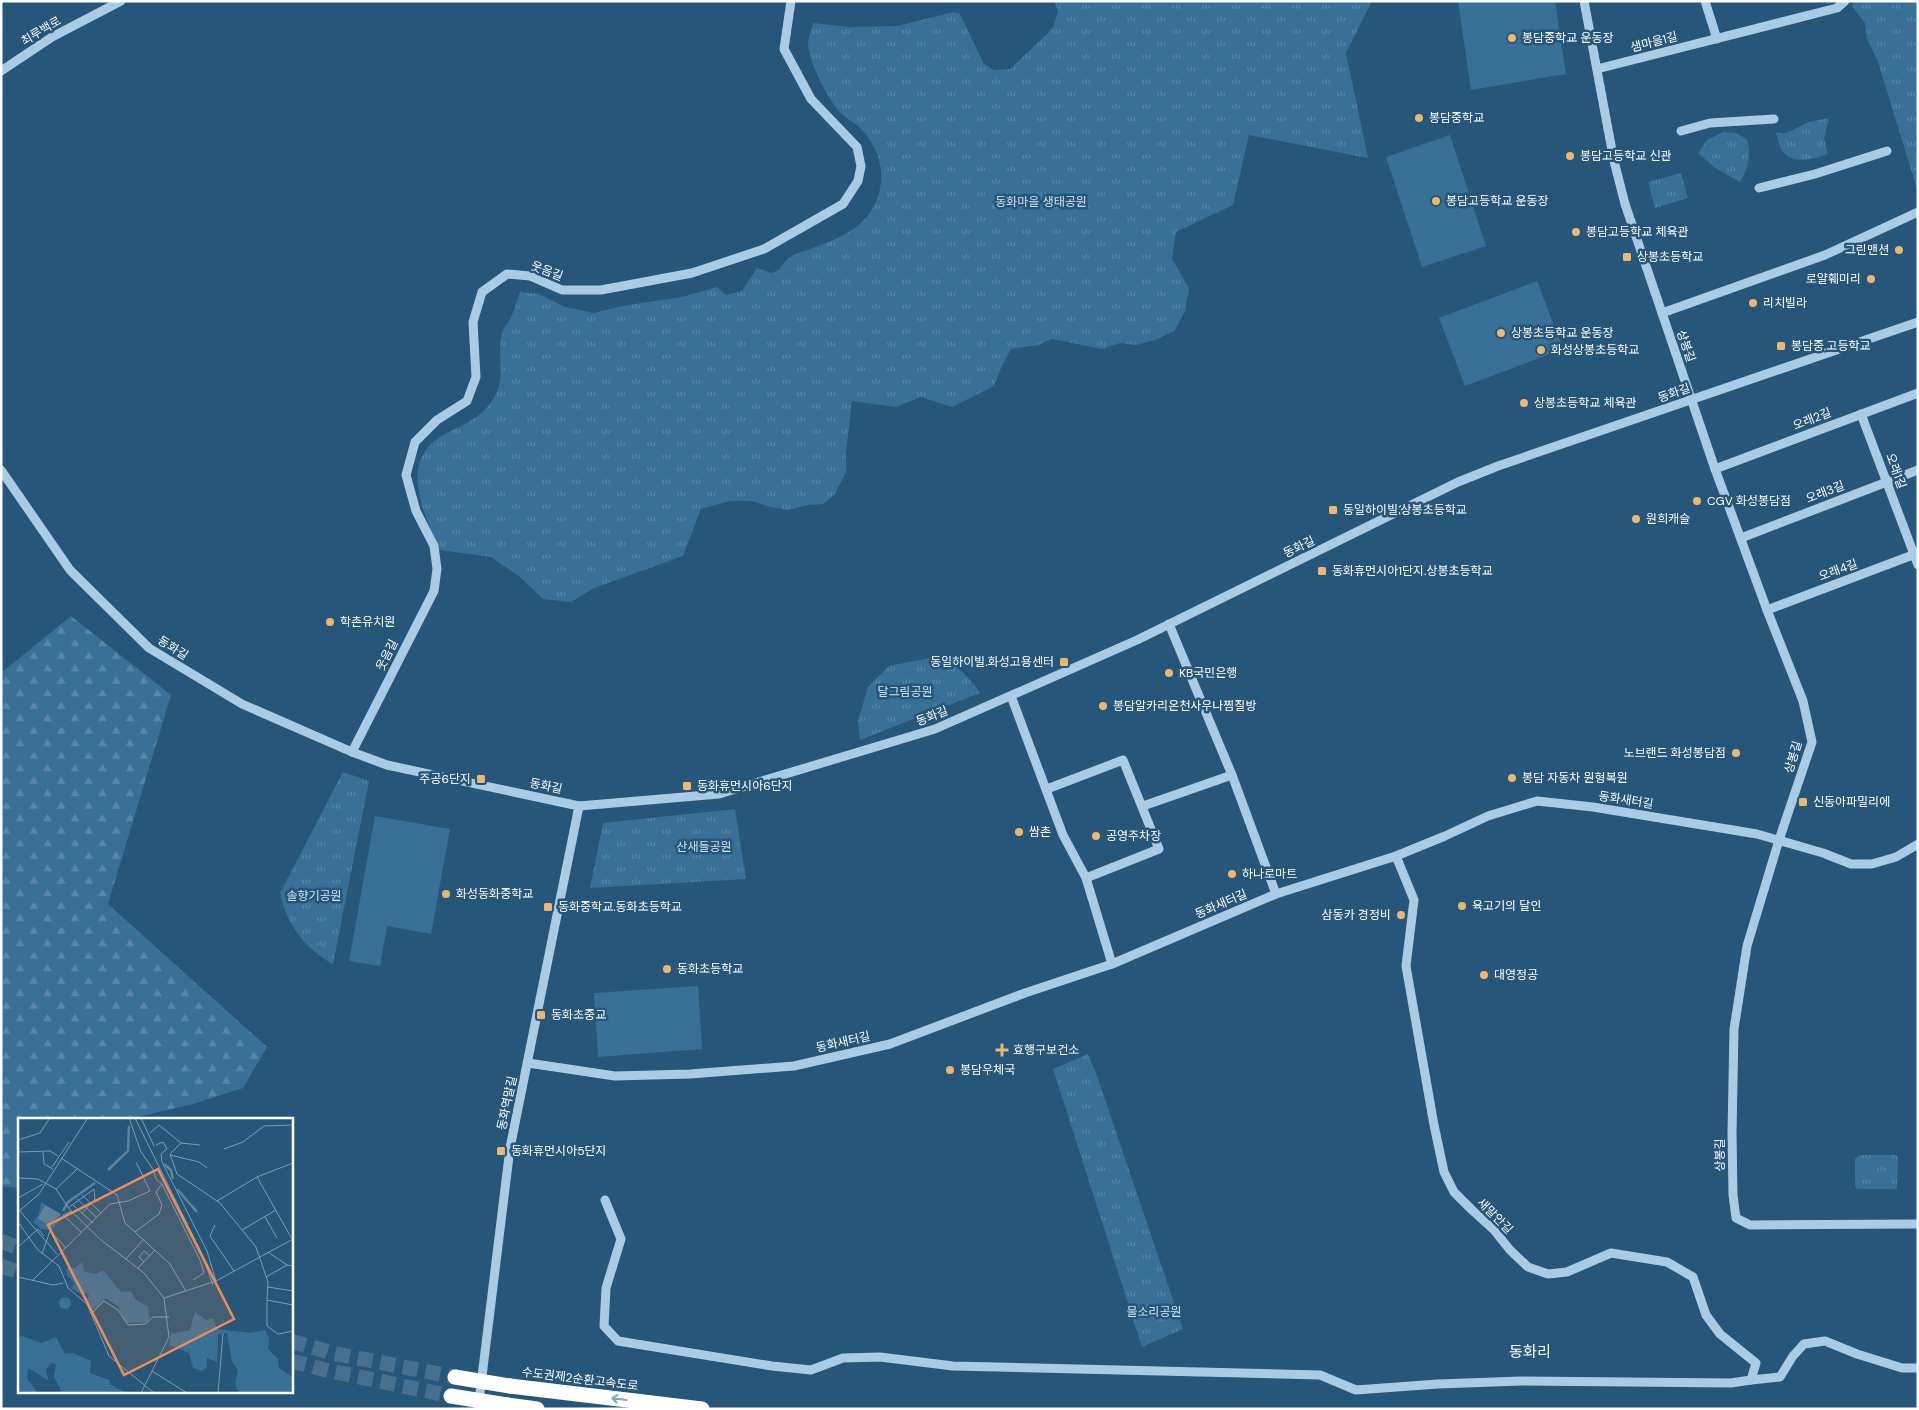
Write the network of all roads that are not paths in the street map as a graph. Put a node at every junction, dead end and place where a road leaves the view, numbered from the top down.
1 (121, 1) edge
2 (791, 1) edge
3 (1584, 1) edge
4 (1705, 1) edge
5 (1845, 1) edge
6 (1716, 38) junction
7 (1597, 69) junction
8 (1, 71) edge
9 (1774, 119) dead end
10 (1681, 131) dead end
11 (1887, 151) dead end
12 (1759, 188) dead end
13 (1918, 212) edge
14 (1662, 313) junction
15 (1918, 322) edge
16 (1918, 393) edge
17 (1691, 400) junction
18 (1861, 414) junction
19 (1715, 469) junction
20 (1, 470) edge
21 (1918, 470) edge
22 (1886, 481) junction
23 (1741, 538) junction
24 (1916, 554) edge
25 (1918, 565) edge
26 (1767, 610) junction
27 (1169, 624) junction
28 (1011, 696) junction
29 (352, 752) junction
30 (1232, 775) junction
31 (1047, 789) junction
32 (579, 806) junction
33 (1143, 806) junction
34 (1779, 840) junction
35 (1918, 844) edge
36 (1396, 856) junction
37 (1086, 878) junction
38 (1276, 894) junction
39 (1112, 964) junction
40 (528, 1063) junction
41 (605, 1200) dead end
42 (1918, 1224) edge
43 (1918, 1368) edge
44 (455, 1377) tunnel mouth
45 (1751, 1380) junction
46 (451, 1396) tunnel mouth
47 (478, 1409) edge
48 (537, 1409) edge
49 (702, 1409) edge

1 - 8 street, 최루백로
2 - 29 street, 웃음길
3 - 7 street, 상봉길
4 - 6 street
5 - 6 street, 샘마을1길
6 - 7 street, 샘마을1길
7 - 14 street, 상봉길
9 - 10 street
11 - 12 street
13 - 14 street
14 - 17 street, 상봉길
15 - 17 street, 동화길
16 - 18 street, 오래2길
17 - 19 street, 상봉길
17 - 27 street, 동화길
18 - 19 street, 오래2길
18 - 22 street, 오래1길
19 - 23 street, 상봉길
20 - 29 street, 동화길
21 - 22 street, 오래3길
22 - 23 street, 오래3길
22 - 24 street, 오래1길
23 - 26 street, 상봉길
24 - 25 street, 오래1길
24 - 26 street, 오래4길
26 - 34 street, 상봉길
27 - 28 street, 동화길
27 - 30 street
28 - 31 street
28 - 32 street, 동화길
29 - 32 street, 동화길
30 - 33 street
30 - 38 street
31 - 33 street
31 - 37 street
32 - 40 street, 동화역말길
33 - 37 street
34 - 35 street, 동화새터길
34 - 36 street, 동화새터길
34 - 42 street, 상봉길
36 - 38 street, 동화새터길
36 - 45 street, 새말안길
37 - 39 street
38 - 39 street, 동화새터길
39 - 40 street, 동화새터길
40 - 47 street, 동화역말길
41 - 45 street
43 - 45 street
49 -> 44 highway, 수도권제2순환고속도로, bridge
46 - 48 highway, bridge

